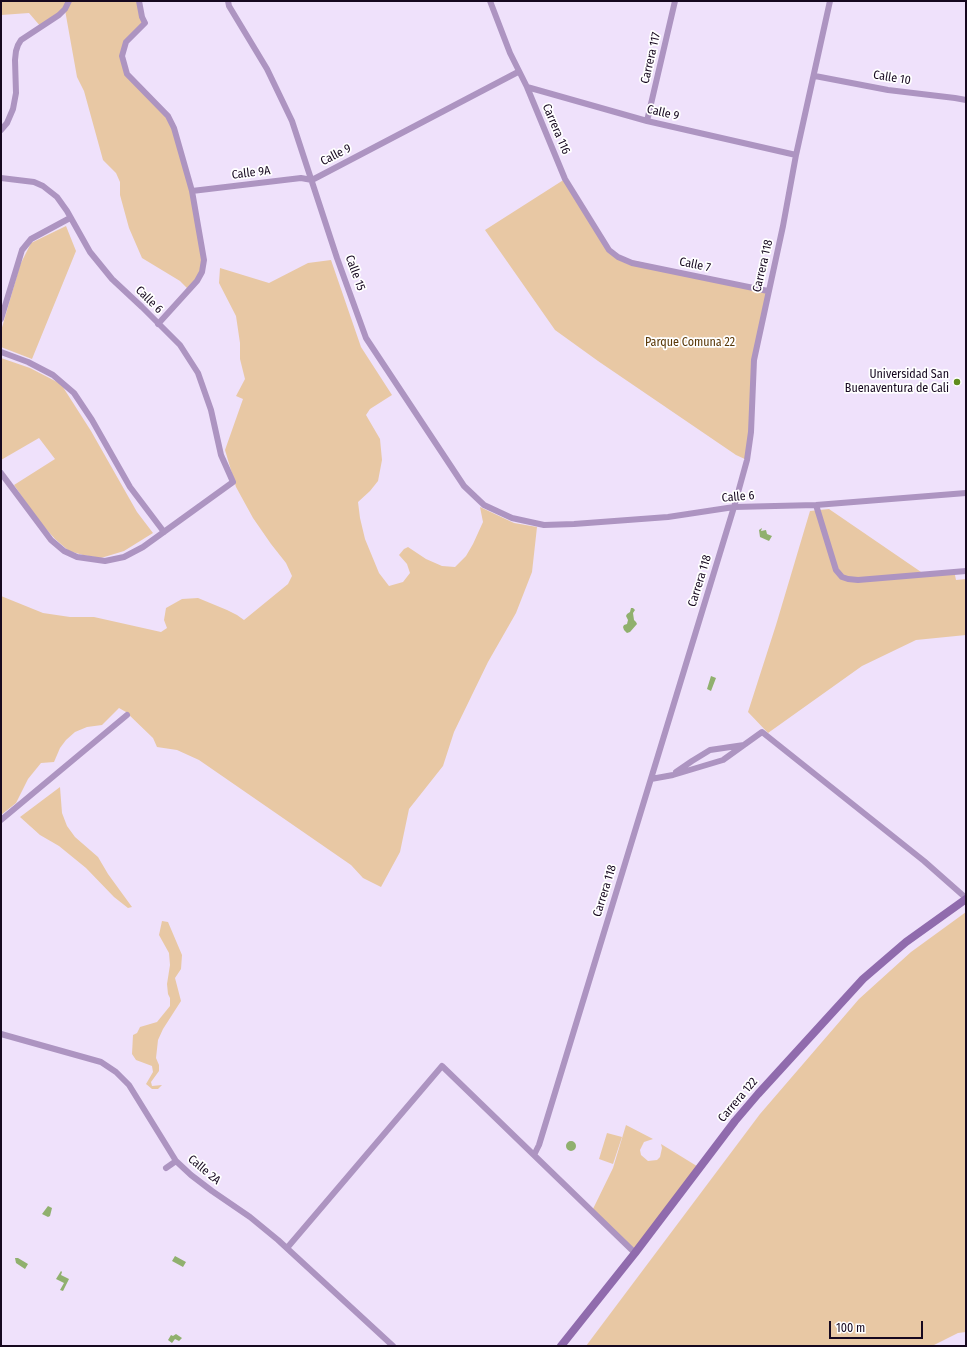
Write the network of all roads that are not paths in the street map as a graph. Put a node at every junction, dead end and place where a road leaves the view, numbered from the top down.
1 (69, 1) edge
2 (139, 1) edge
3 (228, 1) edge
4 (490, 1) edge
5 (675, 1) edge
6 (830, 1) edge
7 (518, 72) junction
8 (815, 76) junction
9 (527, 87) junction
10 (966, 100) edge
11 (647, 121) junction
12 (1, 130) edge
13 (796, 155) junction
14 (1, 178) edge
15 (312, 180) junction
16 (192, 191) junction
17 (70, 218) junction
18 (618, 257) joint
19 (768, 292) junction
20 (1, 319) edge
21 (158, 324) junction
22 (1, 352) edge
23 (1, 473) edge
24 (966, 493) edge
25 (816, 505) junction
26 (734, 508) junction
27 (512, 518) joint
28 (164, 532) junction
29 (966, 571) edge
30 (127, 715) dead end
31 (746, 745) junction
32 (673, 775) junction
33 (651, 779) junction
34 (1, 820) edge
35 (966, 898) edge
36 (1, 1034) edge
37 (534, 1155) junction
38 (176, 1161) junction
39 (166, 1168) dead end
40 (287, 1248) junction
41 (635, 1253) junction
42 (393, 1346) edge
43 (561, 1346) edge

1 - 12 street
2 - 16 street
3 - 15 street, Calle 15
4 - 7 street, Carrera 116
5 - 11 street, Carrera 117
6 - 8 street, Carrera 118
7 - 9 street, Carrera 116
7 - 15 street, Calle 9
8 - 10 street, Calle 10
8 - 13 street, Carrera 118
9 - 11 street, Calle 9
9 - 18 street, Carrera 116
11 - 13 street, Calle 9
13 - 19 street, Carrera 118
14 - 17 street, Calle 6
15 - 16 street, Calle 9A
15 - 27 street, Calle 15
16 - 21 street
17 - 20 street
17 - 21 street, Calle 6
18 - 19 street, Calle 7
19 - 26 street, Carrera 118
21 - 28 street, Calle 6
22 - 28 street
23 - 28 street
24 - 25 street, Calle 6
25 - 26 street, Calle 6
25 - 29 street
26 - 27 street, Calle 6
26 - 33 street, Carrera 118
30 - 34 street
31 - 32 street
31 - 32 street
31 - 35 street
32 - 33 street
33 - 37 street, Carrera 118
35 - 41 street, Carrera 122
36 - 38 street, Calle 2A
37 - 40 street
37 - 41 street
38 - 39 street
38 - 40 street, Calle 2A
40 - 42 street, Calle 2A
41 - 43 street, Carrera 122

